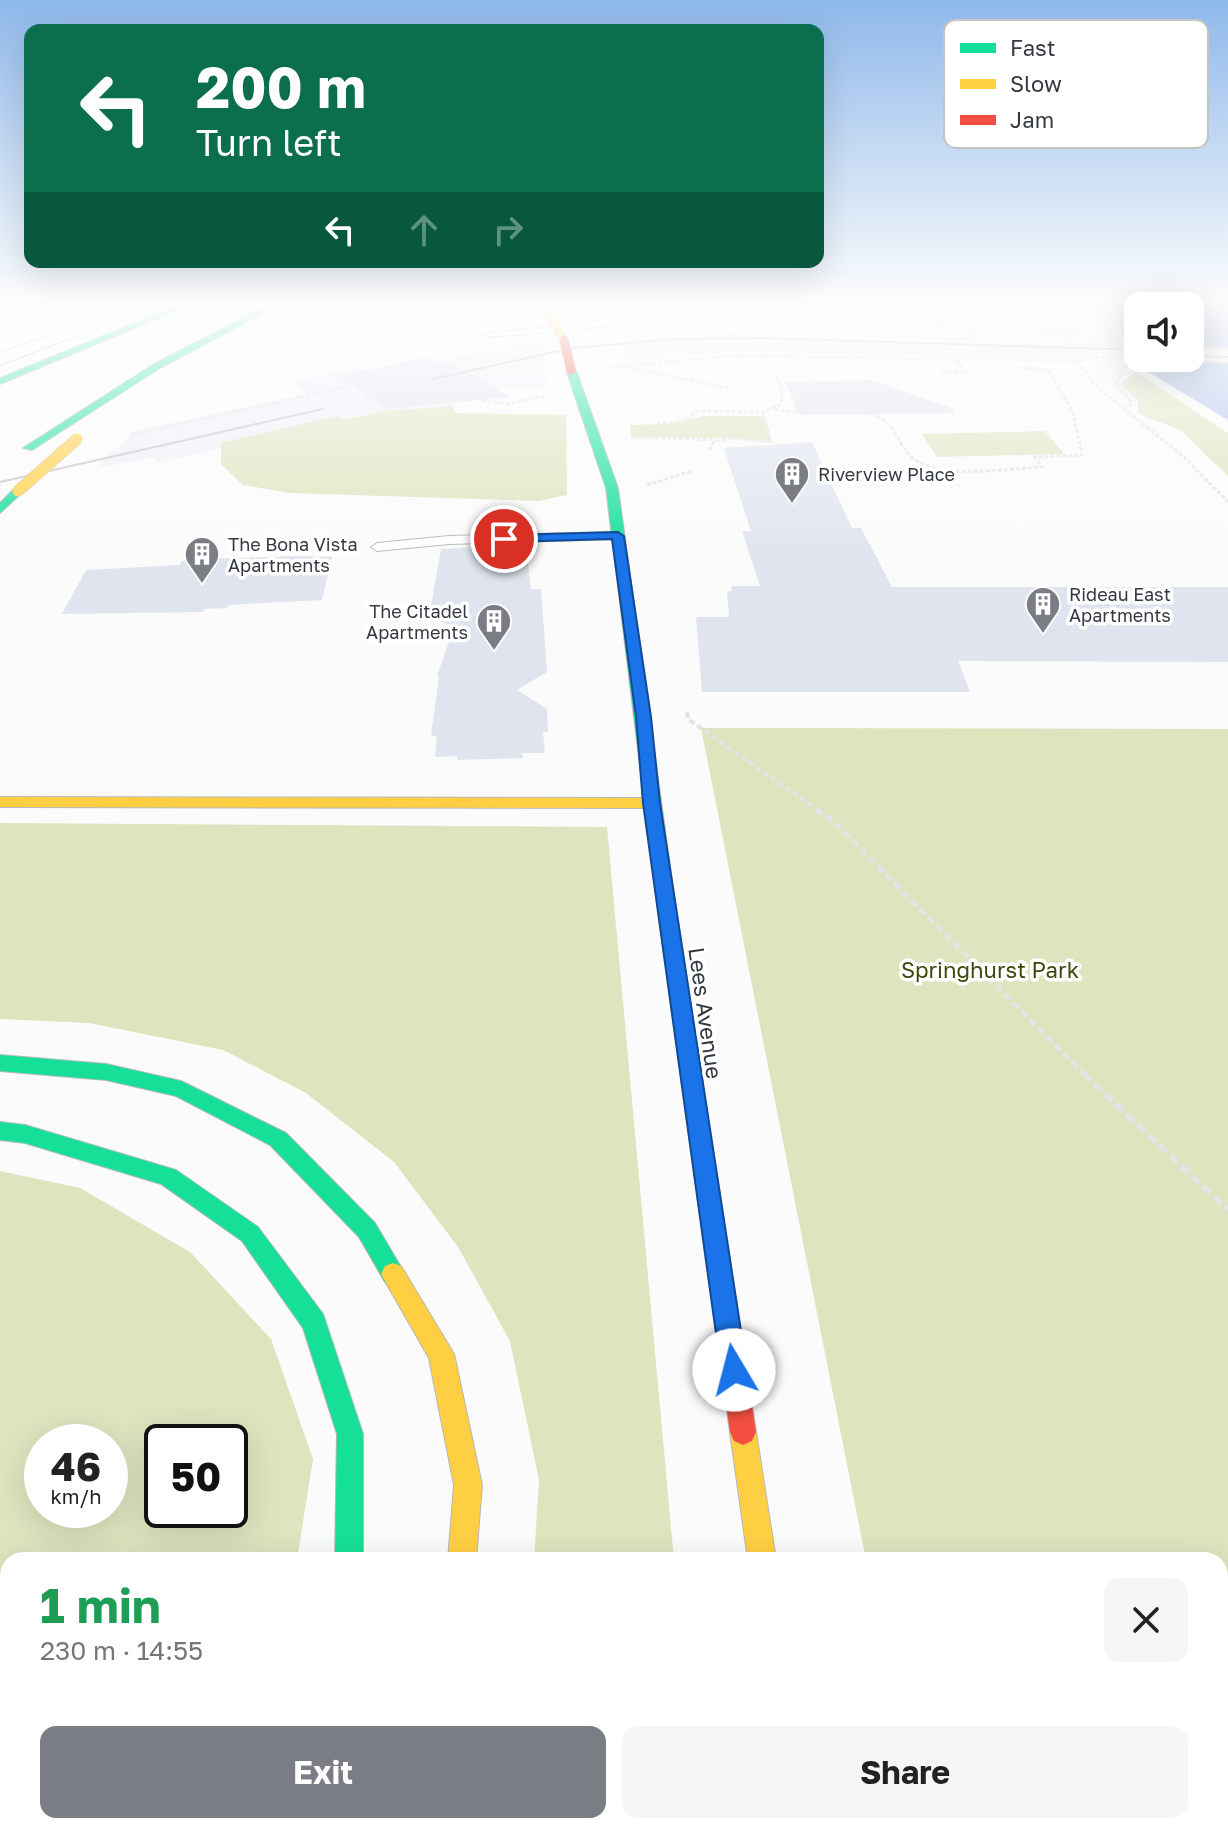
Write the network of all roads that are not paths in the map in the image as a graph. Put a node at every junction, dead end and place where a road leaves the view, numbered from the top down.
1 (120, 390) edge
2 (148, 390) edge
3 (577, 390) edge
4 (607, 414) dead end
5 (9, 461) dead end
6 (607, 472) junction
7 (0, 508) edge
8 (618, 536) junction
9 (377, 547) dead end
10 (0, 802) edge
11 (651, 803) junction
12 (0, 1063) edge
13 (0, 1131) edge
14 (349, 1552) edge
15 (463, 1552) edge
16 (761, 1552) edge

1 - 5 main road
2 - 7 main road, bridge
3 - 6 main road, Lees Avenue, bridge
4 - 6 main road, Lees Avenue
6 - 8 main road, Lees Avenue
8 - 9 lane
8 - 11 main road, Lees Avenue
10 - 11 main road
11 - 16 main road, Lees Avenue
12 - 15 main road
13 - 14 main road

